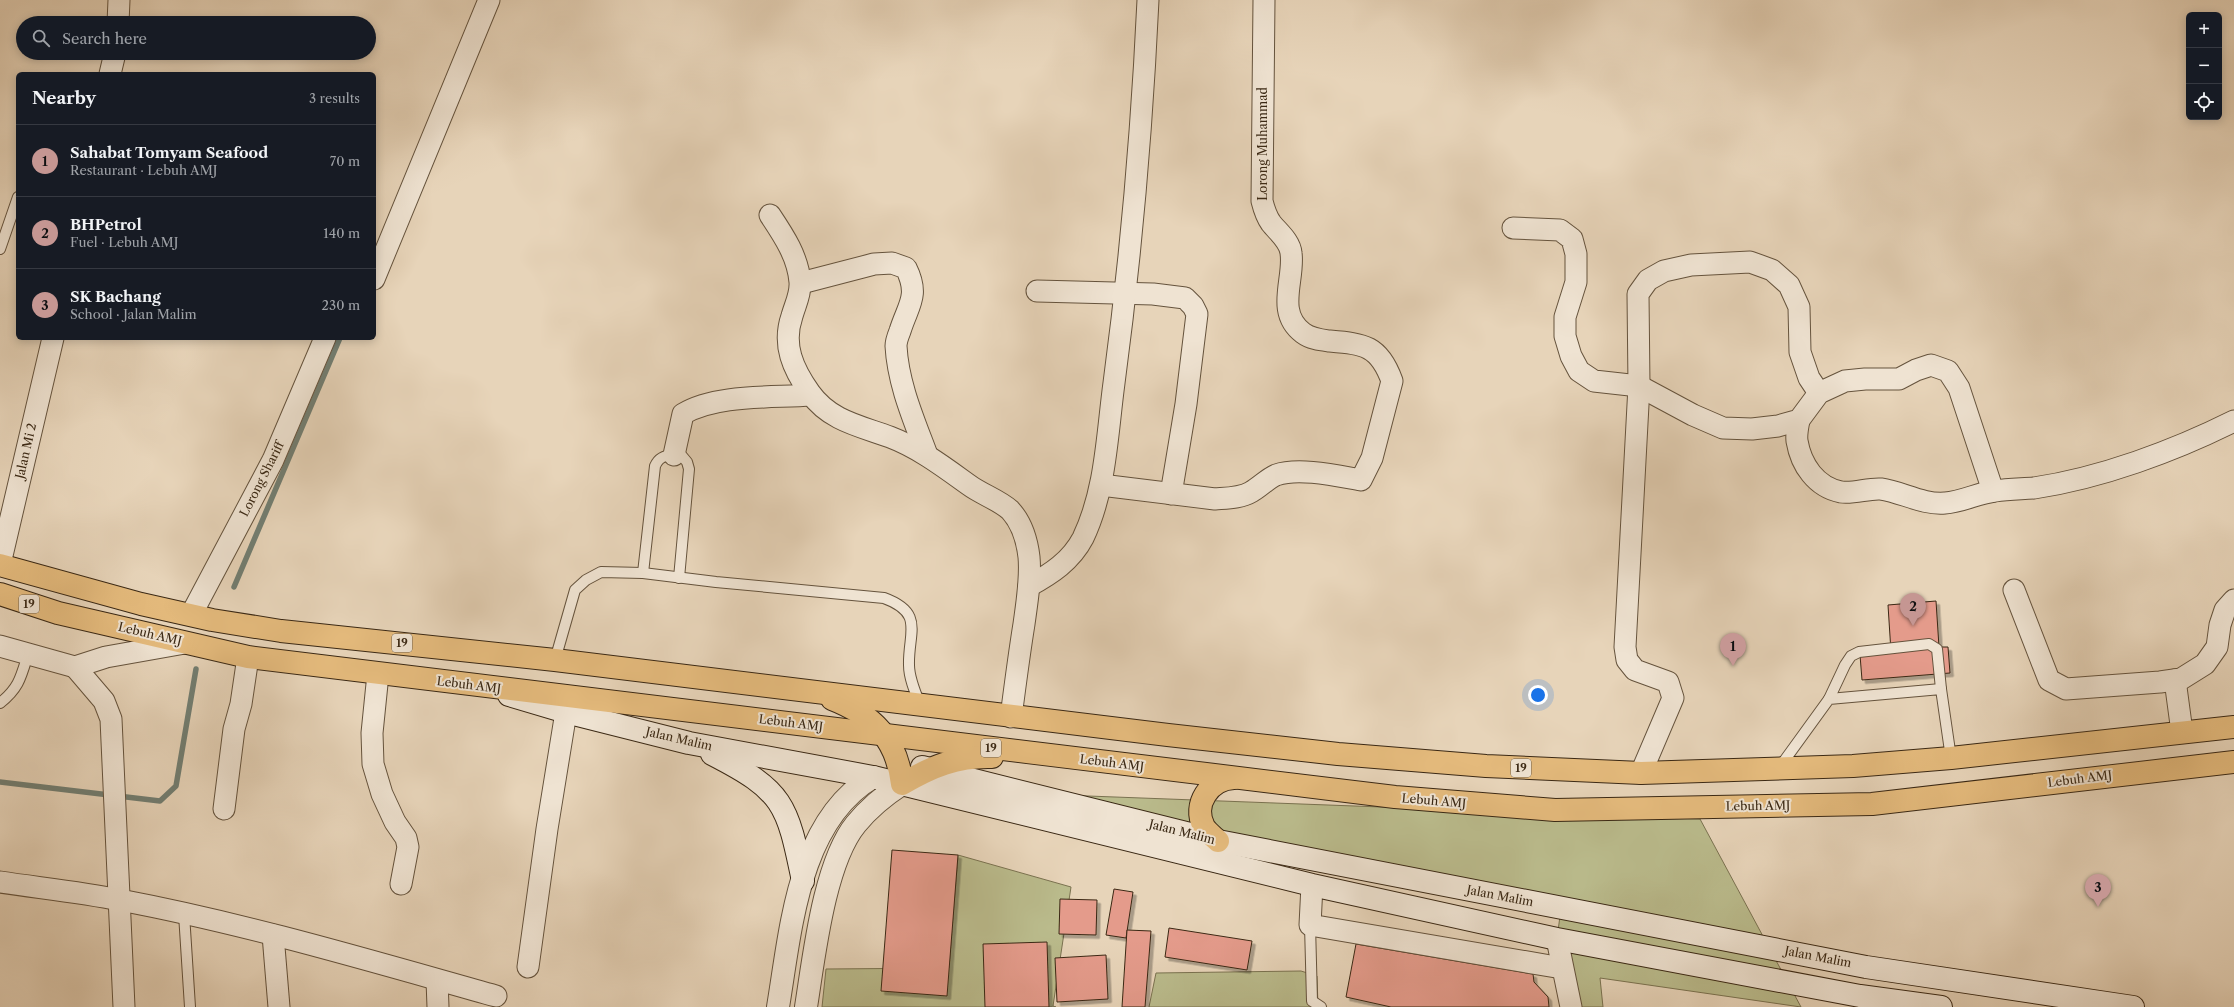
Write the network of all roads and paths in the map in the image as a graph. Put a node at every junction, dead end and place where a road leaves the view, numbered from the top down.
1 (119, 0) edge
2 (489, 0) edge
3 (1148, 0) edge
4 (1264, 0) edge
5 (118, 16) edge
6 (113, 60) edge
7 (110, 72) edge
8 (16, 203) edge
9 (770, 215) dead end
10 (1513, 228) dead end
11 (0, 249) edge
12 (376, 274) edge
13 (801, 283) junction
14 (1037, 291) dead end
15 (1126, 294) junction
16 (53, 340) edge
17 (324, 340) edge
18 (1639, 386) junction
19 (1819, 393) junction
20 (811, 395) junction
21 (1798, 420) junction
22 (2234, 421) edge
23 (674, 455) junction
24 (927, 455) junction
25 (1101, 485) junction
26 (1993, 491) junction
27 (1171, 494) junction
28 (0, 565) edge
29 (643, 573) junction
30 (679, 578) junction
31 (1029, 586) junction
32 (2014, 590) dead end
33 (0, 594) edge
34 (2234, 600) edge
35 (191, 616) junction
36 (188, 642) junction
37 (0, 646) edge
38 (28, 654) junction
39 (248, 658) junction
40 (555, 660) junction
41 (74, 667) junction
42 (378, 674) junction
43 (2175, 680) junction
44 (487, 688) junction
45 (1942, 689) junction
46 (810, 690) junction
47 (1829, 699) junction
48 (0, 703) edge
49 (920, 704) junction
50 (566, 712) junction
51 (1011, 717) junction
52 (2234, 726) edge
53 (2182, 732) junction
54 (885, 734) junction
55 (689, 743) junction
56 (1951, 758) junction
57 (1097, 761) junction
58 (2234, 762) edge
59 (930, 768) junction
60 (1778, 770) junction
61 (1641, 774) junction
62 (901, 775) junction
63 (873, 778) junction
64 (1241, 778) junction
65 (224, 809) dead end
66 (1218, 841) junction
67 (803, 881) junction
68 (0, 882) edge
69 (401, 884) dead end
70 (1312, 885) junction
71 (119, 900) junction
72 (184, 914) junction
73 (1310, 925) junction
74 (273, 935) junction
75 (1557, 939) junction
76 (528, 967) dead end
77 (1562, 968) junction
78 (437, 980) junction
79 (496, 996) dead end
80 (1894, 1004) edge
81 (124, 1007) edge
82 (190, 1007) edge
83 (279, 1007) edge
84 (438, 1007) edge
85 (778, 1007) edge
86 (806, 1007) edge
87 (1321, 1007) edge
88 (1571, 1007) edge
89 (1941, 1007) edge
90 (2133, 1007) edge

1 - 5 street
2 - 12 street
3 - 15 street
4 - 27 street, Lorong Muhammad
6 - 7 street
8 - 11 lane
9 - 13 street
10 - 18 street
13 - 20 street
13 - 24 street
14 - 15 street
15 - 25 street
15 - 27 street
16 - 28 street, Jalan Mi 2
17 - 35 street, Lorong Shariff
18 - 19 street
18 - 21 street
18 - 61 street
19 - 21 street
19 - 26 street
20 - 23 street
20 - 24 street
21 - 26 street
22 - 26 street
23 - 29 lane
23 - 30 lane
24 - 31 street
25 - 27 street
25 - 31 street
28 - 35 highway, 19
29 - 30 lane
29 - 40 lane
30 - 49 lane
31 - 51 street
32 - 43 street
33 - 36 highway, Lebuh AMJ / 19
34 - 43 street
35 - 40 highway, 19
36 - 39 highway, Lebuh AMJ / 19
36 - 41 street
37 - 38 street
38 - 41 street
38 - 48 lane
39 - 42 highway, Lebuh AMJ / 19
39 - 65 street
40 - 46 highway, 19
41 - 71 street
42 - 44 highway, Lebuh AMJ / 19
42 - 69 street
43 - 53 street
44 - 50 main road, Jalan Malim / 19
44 - 54 highway, Lebuh AMJ / 19
45 - 47 lane
45 - 47 lane
45 - 56 lane
46 - 49 highway, 19
46 - 54 highway
47 - 60 lane
49 - 51 highway, 19
50 - 55 main road, Jalan Malim / 19
50 - 76 street
51 - 61 highway, 19
52 - 53 highway, 19
53 - 56 highway, 19
54 - 57 highway, Lebuh AMJ / 19
54 - 62 highway
55 - 63 main road, Jalan Malim / 19
55 - 67 main road
56 - 60 highway, 19
57 - 59 highway
57 - 64 highway, Lebuh AMJ / 19
58 - 64 highway, Lebuh AMJ / 19
59 - 62 highway
59 - 66 main road, Jalan Malim
60 - 61 highway, 19
62 - 63 main road
62 - 70 main road, Jalan Malim
62 - 86 main road
63 - 67 main road
64 - 66 highway
66 - 90 main road, Jalan Malim
67 - 85 main road
68 - 71 street
70 - 73 street
70 - 75 main road, Jalan Malim
71 - 72 street
71 - 81 street
72 - 74 street
72 - 82 lane
73 - 77 street
73 - 87 lane
74 - 78 street
74 - 83 street
75 - 77 street
75 - 80 main road, Jalan Malim
77 - 88 street
78 - 79 street
78 - 84 street
80 - 89 main road, Jalan Malim

